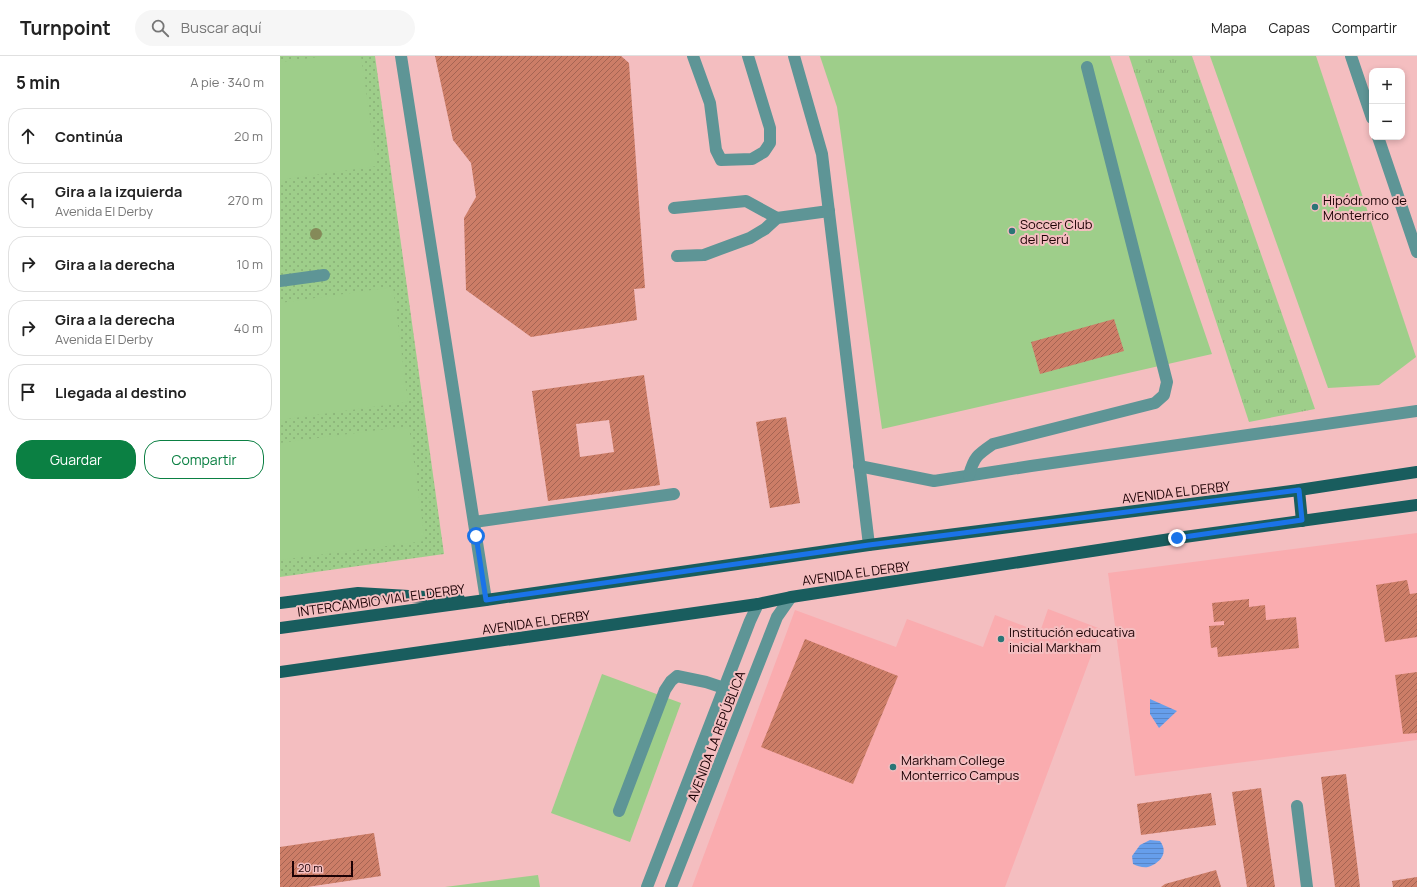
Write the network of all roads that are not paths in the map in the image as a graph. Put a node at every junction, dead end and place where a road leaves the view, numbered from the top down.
1 (401, 56) edge
2 (694, 56) edge
3 (748, 56) edge
4 (794, 56) edge
5 (1351, 56) edge
6 (1086, 67) dead end
7 (1369, 109) edge
8 (1379, 140) edge
9 (674, 208) dead end
10 (829, 212) junction
11 (777, 218) junction
12 (1417, 252) edge
13 (677, 256) dead end
14 (324, 275) dead end
15 (280, 281) edge
16 (1417, 411) edge
17 (859, 466) junction
18 (1417, 472) edge
19 (969, 476) junction
20 (1299, 490) junction
21 (674, 494) dead end
22 (1417, 505) edge
23 (1302, 520) junction
24 (474, 522) junction
25 (869, 545) junction
26 (791, 597) junction
27 (486, 600) junction
28 (280, 603) edge
29 (758, 604) junction
30 (280, 628) edge
31 (280, 669) edge
32 (299, 670) junction
33 (280, 672) edge
34 (724, 688) junction
35 (1297, 806) dead end
36 (618, 811) dead end
37 (647, 887) edge
38 (671, 887) edge
39 (1307, 887) edge

1 - 24 street
2 - 3 street
4 - 10 street
5 - 7 street
6 - 19 street
8 - 12 street
9 - 11 street
10 - 11 street
10 - 17 street
11 - 13 street
14 - 15 street
16 - 19 street
17 - 19 street
17 - 25 street
18 - 20 main road, AVENIDA EL DERBY
20 - 23 main road
20 - 25 main road, AVENIDA EL DERBY
21 - 24 street
22 - 23 main road, AVENIDA EL DERBY
23 - 26 main road, AVENIDA EL DERBY
24 - 27 street
25 - 27 main road, AVENIDA EL DERBY
26 - 29 main road, AVENIDA EL DERBY
26 - 38 street, AVENIDA LA REPÚBLICA
27 - 28 main road
27 - 30 main road, INTERCAMBIO VIAL EL DERBY
29 - 32 main road, AVENIDA EL DERBY
29 - 34 street, AVENIDA LA REPÚBLICA
31 - 32 main road
32 - 33 main road
34 - 36 street
34 - 37 street, AVENIDA LA REPÚBLICA
35 - 39 street

